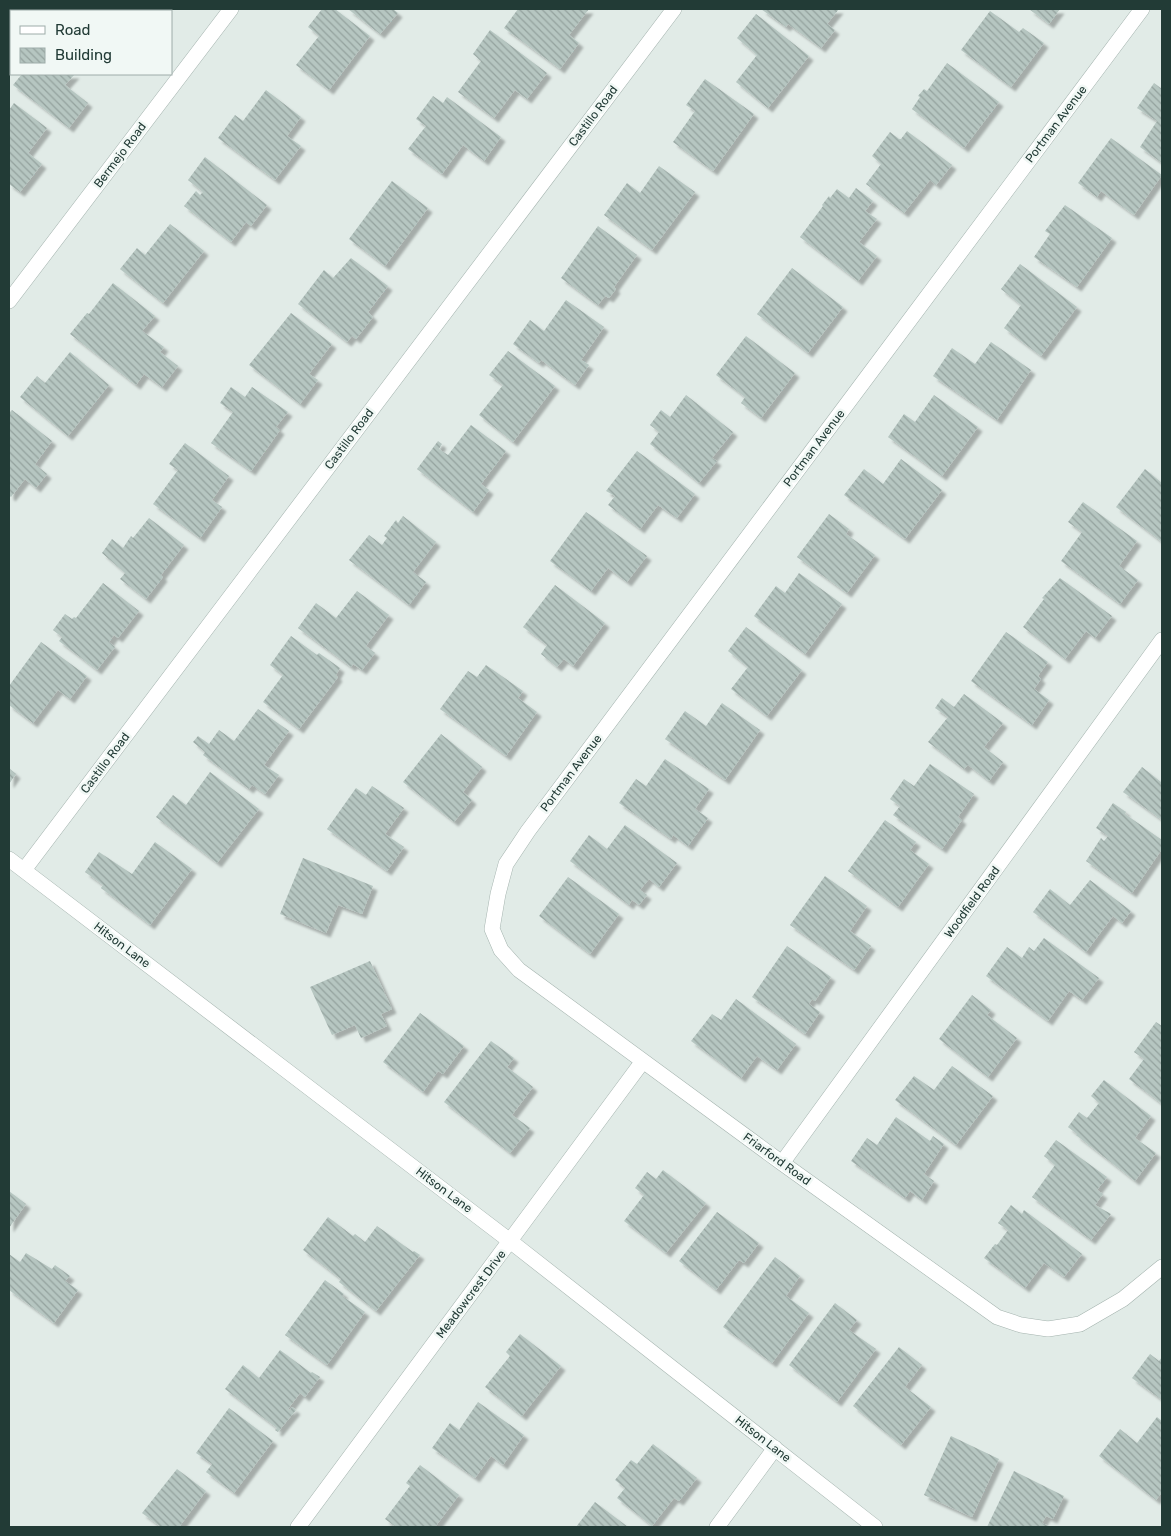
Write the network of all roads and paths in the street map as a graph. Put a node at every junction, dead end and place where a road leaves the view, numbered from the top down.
1 (231, 9) edge
2 (674, 9) edge
3 (1142, 9) edge
4 (9, 301) edge
5 (1162, 640) edge
6 (9, 859) edge
7 (24, 870) junction
8 (498, 894) joint
9 (643, 1061) junction
10 (782, 1163) junction
11 (510, 1241) junction
12 (1162, 1267) edge
13 (775, 1448) junction
14 (298, 1527) edge
15 (717, 1527) edge
16 (875, 1527) edge

1 - 4 street, Bermejo Road
2 - 7 street, Castillo Road
3 - 8 street, Portman Avenue
5 - 10 street, Woodfield Road
6 - 7 street, Hitson Lane
7 - 11 street, Hitson Lane
8 - 9 street, Friarford Road
9 - 10 street, Friarford Road
9 - 11 street, Meadowcrest Drive
10 - 12 street, Friarford Road
11 - 13 street, Hitson Lane
11 - 14 street, Meadowcrest Drive
13 - 15 street
13 - 16 street, Hitson Lane

